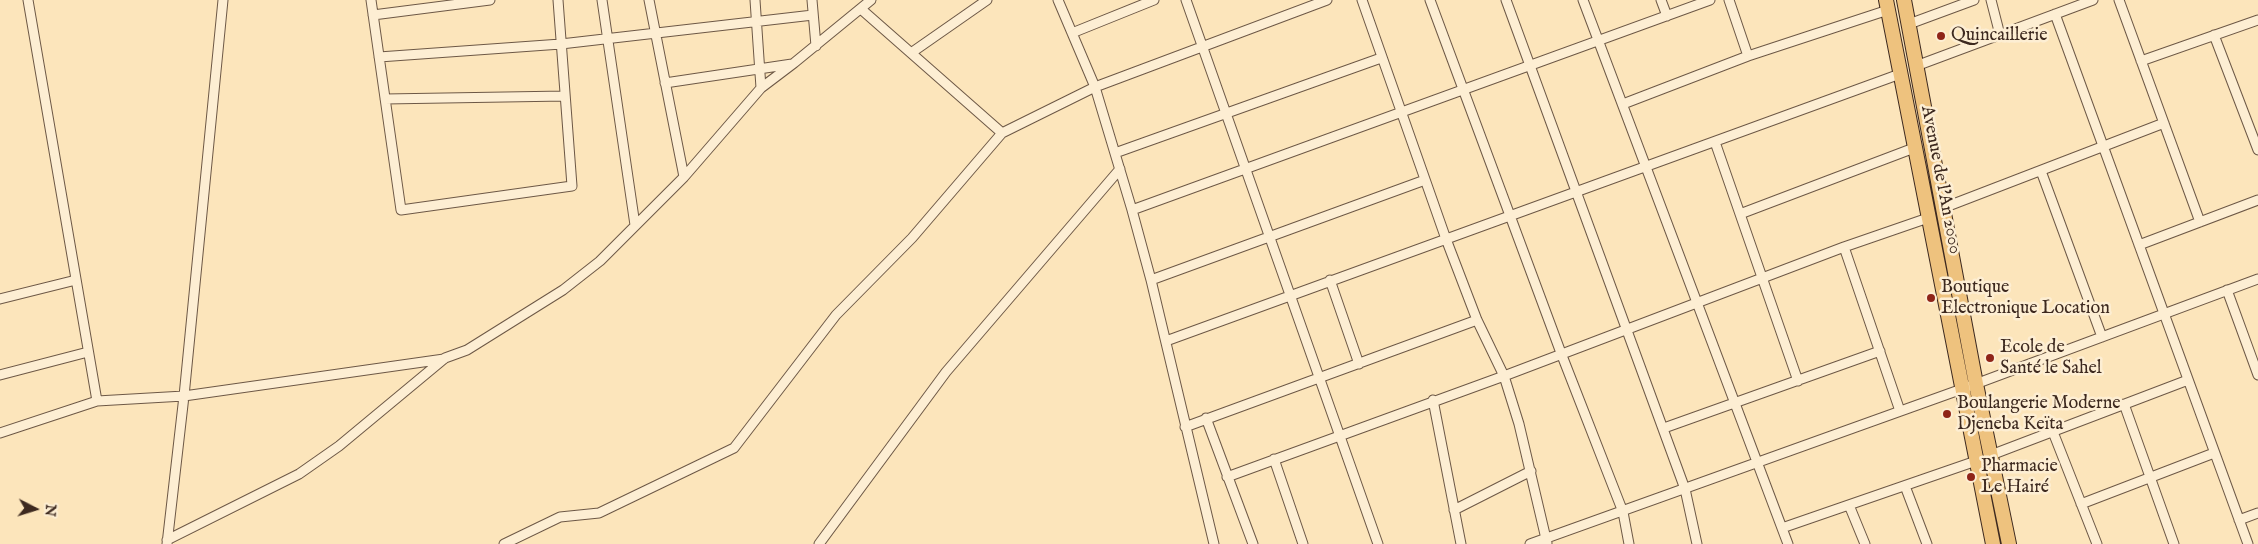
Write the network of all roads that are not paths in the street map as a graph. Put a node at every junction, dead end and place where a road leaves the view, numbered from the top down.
1 (28, 0) edge
2 (223, 0) edge
3 (371, 0) edge
4 (490, 0) edge
5 (558, 0) edge
6 (602, 0) edge
7 (649, 0) edge
8 (755, 0) edge
9 (812, 0) edge
10 (871, 0) edge
11 (987, 0) edge
12 (1058, 0) edge
13 (1154, 0) edge
14 (1186, 0) edge
15 (1327, 0) edge
16 (1362, 0) edge
17 (1430, 0) edge
18 (1506, 0) edge
19 (1583, 0) edge
20 (1661, 0) edge
21 (1710, 0) edge
22 (1729, 0) edge
23 (1904, 0) edge
24 (1974, 0) edge
25 (1991, 0) edge
26 (2092, 0) edge
27 (2119, 0) edge
28 (1887, 5) edge
29 (861, 9) junction
30 (2055, 14) junction
31 (373, 15) junction
32 (813, 15) junction
33 (1667, 16) junction
34 (2258, 20) edge
35 (756, 22) junction
36 (1909, 24) junction
37 (655, 33) junction
38 (1072, 33) junction
39 (2000, 34) junction
40 (2214, 35) junction
41 (608, 38) junction
42 (1599, 40) junction
43 (561, 44) junction
44 (816, 46) junction
45 (1203, 47) junction
46 (911, 53) junction
47 (1748, 56) junction
48 (379, 57) junction
49 (1381, 58) junction
50 (2141, 61) junction
51 (794, 64) junction
52 (1530, 65) junction
53 (1916, 66) junction
54 (759, 69) junction
55 (1900, 74) junction
56 (665, 83) junction
57 (1095, 87) junction
58 (761, 88) junction
59 (1464, 90) junction
60 (565, 96) junction
61 (385, 99) junction
62 (1623, 104) junction
63 (1400, 112) junction
64 (1226, 114) junction
65 (2164, 123) junction
66 (1002, 134) junction
67 (1715, 142) junction
68 (2103, 147) junction
69 (1914, 148) junction
70 (2258, 150) edge
71 (1115, 153) junction
72 (1646, 167) junction
73 (1120, 169) junction
74 (1246, 169) junction
75 (2041, 171) junction
76 (684, 177) junction
77 (1425, 180) junction
78 (1576, 192) junction
79 (2258, 200) edge
80 (1943, 208) junction
81 (1132, 210) junction
82 (1740, 214) junction
83 (1510, 216) junction
84 (1928, 218) junction
85 (2200, 222) junction
86 (635, 225) junction
87 (1270, 238) junction
88 (1446, 239) junction
89 (2139, 245) junction
90 (1844, 247) junction
91 (1762, 278) junction
92 (2258, 279) edge
93 (76, 280) junction
94 (1152, 280) junction
95 (1330, 280) junction
96 (2227, 290) junction
97 (1290, 295) junction
98 (0, 300) edge
99 (1697, 302) junction
100 (2164, 314) junction
101 (1477, 320) junction
102 (1627, 328) junction
103 (2102, 337) junction
104 (1166, 342) junction
105 (1880, 351) junction
106 (88, 352) junction
107 (1561, 353) junction
108 (2255, 357) edge
109 (445, 358) junction
110 (1359, 364) junction
111 (0, 375) edge
112 (2258, 375) edge
113 (1504, 376) junction
114 (1319, 380) junction
115 (2188, 380) junction
116 (1798, 381) junction
117 (1976, 384) junction
118 (1962, 389) junction
119 (184, 396) junction
120 (1433, 400) junction
121 (97, 401) junction
122 (1735, 403) junction
123 (2124, 404) junction
124 (1900, 411) junction
125 (1206, 418) junction
126 (1185, 427) junction
127 (1664, 428) junction
128 (2053, 432) junction
129 (0, 433) edge
130 (1340, 436) junction
131 (2214, 453) junction
132 (1991, 456) junction
133 (1274, 459) junction
134 (1757, 462) junction
135 (1976, 462) junction
136 (1531, 471) junction
137 (1227, 478) junction
138 (2150, 478) junction
139 (1905, 486) junction
140 (1685, 489) junction
141 (2081, 504) junction
142 (1849, 505) junction
143 (1454, 510) junction
144 (1623, 512) junction
145 (2258, 513) edge
146 (2239, 520) junction
147 (1782, 528) junction
148 (1547, 541) edge
149 (167, 542) edge
150 (504, 544) edge
151 (819, 544) edge
152 (1214, 544) edge
153 (1253, 544) edge
154 (1302, 544) edge
155 (1378, 544) edge
156 (1461, 544) edge
157 (1530, 544) edge
158 (1630, 544) edge
159 (1697, 544) edge
160 (1788, 544) edge
161 (1864, 544) edge
162 (1927, 544) edge
163 (1993, 544) edge
164 (2009, 544) edge
165 (2097, 544) edge
166 (2172, 544) edge
167 (2248, 544) edge

1 - 93 street
2 - 119 street
3 - 31 street
4 - 31 street
5 - 43 street
6 - 41 street
7 - 37 street
8 - 35 street
9 - 32 street
10 - 29 street
11 - 46 street
12 - 38 street
13 - 38 street
14 - 45 street
15 - 45 street
16 - 49 street
17 - 59 street
18 - 52 street
19 - 42 street
20 - 33 street
21 - 33 street
22 - 47 street
23 - 36 main road, Avenue de l'An 2000
24 - 36 street
25 - 39 street
26 - 30 street
27 - 50 street
28 - 47 street
28 - 55 main road, Avenue de l'An 2000
29 - 44 street
29 - 46 street
30 - 39 street
30 - 68 street
31 - 48 street
32 - 35 street
32 - 44 street
33 - 42 street
34 - 40 street
35 - 37 street
35 - 54 street
36 - 53 main road, Avenue de l'An 2000
37 - 41 street
37 - 56 street
38 - 57 street
39 - 53 street
40 - 50 street
40 - 70 street
41 - 43 street
41 - 86 street
42 - 52 street
42 - 62 street
43 - 48 street
43 - 60 street
44 - 51 street
45 - 57 street
45 - 64 street
46 - 66 street
47 - 62 street
48 - 61 street
49 - 63 street
49 - 64 street
50 - 65 street
51 - 54 street
51 - 58 street
52 - 59 street
52 - 78 street
53 - 80 main road, Avenue de l'An 2000
54 - 56 street
54 - 58 street
55 - 67 street
55 - 69 main road, Avenue de l'An 2000
56 - 76 street
57 - 66 street
57 - 71 street
58 - 76 street
59 - 63 street
59 - 83 street
60 - 61 street
60 - 61 street
62 - 72 street
63 - 74 street
63 - 77 street
64 - 71 street
64 - 74 street
65 - 68 street
65 - 85 street
66 - 150 street
67 - 72 street
67 - 82 street
68 - 75 street
68 - 89 street
69 - 82 street
69 - 84 main road, Avenue de l'An 2000
71 - 73 street
72 - 78 street
72 - 99 street
73 - 81 street
73 - 151 street
74 - 81 street
74 - 87 street
75 - 80 street
75 - 103 street
76 - 86 street
77 - 87 street
77 - 88 street
78 - 83 street
78 - 102 street
79 - 85 street
80 - 117 main road, Avenue de l'An 2000
81 - 94 street
82 - 91 street
83 - 88 street
83 - 107 street
84 - 90 street
84 - 118 main road, Avenue de l'An 2000
85 - 89 street
86 - 109 street
87 - 94 street
87 - 97 street
88 - 95 street
88 - 101 street
89 - 100 street
90 - 91 street
90 - 105 street
91 - 99 street
91 - 116 street
92 - 96 street
93 - 98 street
93 - 106 street
94 - 104 street
95 - 97 street
95 - 110 street
96 - 100 street
96 - 108 street
97 - 104 street
97 - 114 street
99 - 102 street
99 - 122 street
100 - 103 street
100 - 115 street
101 - 110 street
101 - 113 street
102 - 107 street
102 - 127 street
103 - 117 street
104 - 126 street
105 - 116 street
105 - 124 street
106 - 111 street
106 - 121 street
107 - 113 street
107 - 144 street
108 - 112 street
109 - 119 street
109 - 149 street
110 - 114 street
113 - 120 street
113 - 136 street
114 - 125 street
114 - 130 street
115 - 123 street
115 - 131 street
116 - 122 street
117 - 118 street
117 - 132 main road, Avenue de l'An 2000
118 - 124 street
118 - 135 main road, Avenue de l'An 2000
119 - 121 street
119 - 149 street
120 - 130 street
120 - 143 street
121 - 129 street
122 - 127 street
122 - 134 street
123 - 128 street
123 - 138 street
124 - 134 street
125 - 126 street
125 - 137 street
126 - 152 street
127 - 140 street
128 - 132 street
128 - 141 street
130 - 133 street
130 - 155 street
131 - 138 street
131 - 146 street
132 - 164 main road, Avenue de l'An 2000
133 - 137 street
133 - 154 street
134 - 140 street
134 - 147 street
135 - 139 street
135 - 163 main road, Avenue de l'An 2000
136 - 143 street
136 - 148 street
137 - 153 street
138 - 141 street
138 - 166 street
139 - 142 street
139 - 162 street
140 - 144 street
140 - 159 street
141 - 165 street
142 - 147 street
142 - 161 street
143 - 156 street
144 - 148 street
144 - 158 street
145 - 146 street
146 - 167 street
147 - 160 street
148 - 157 street

